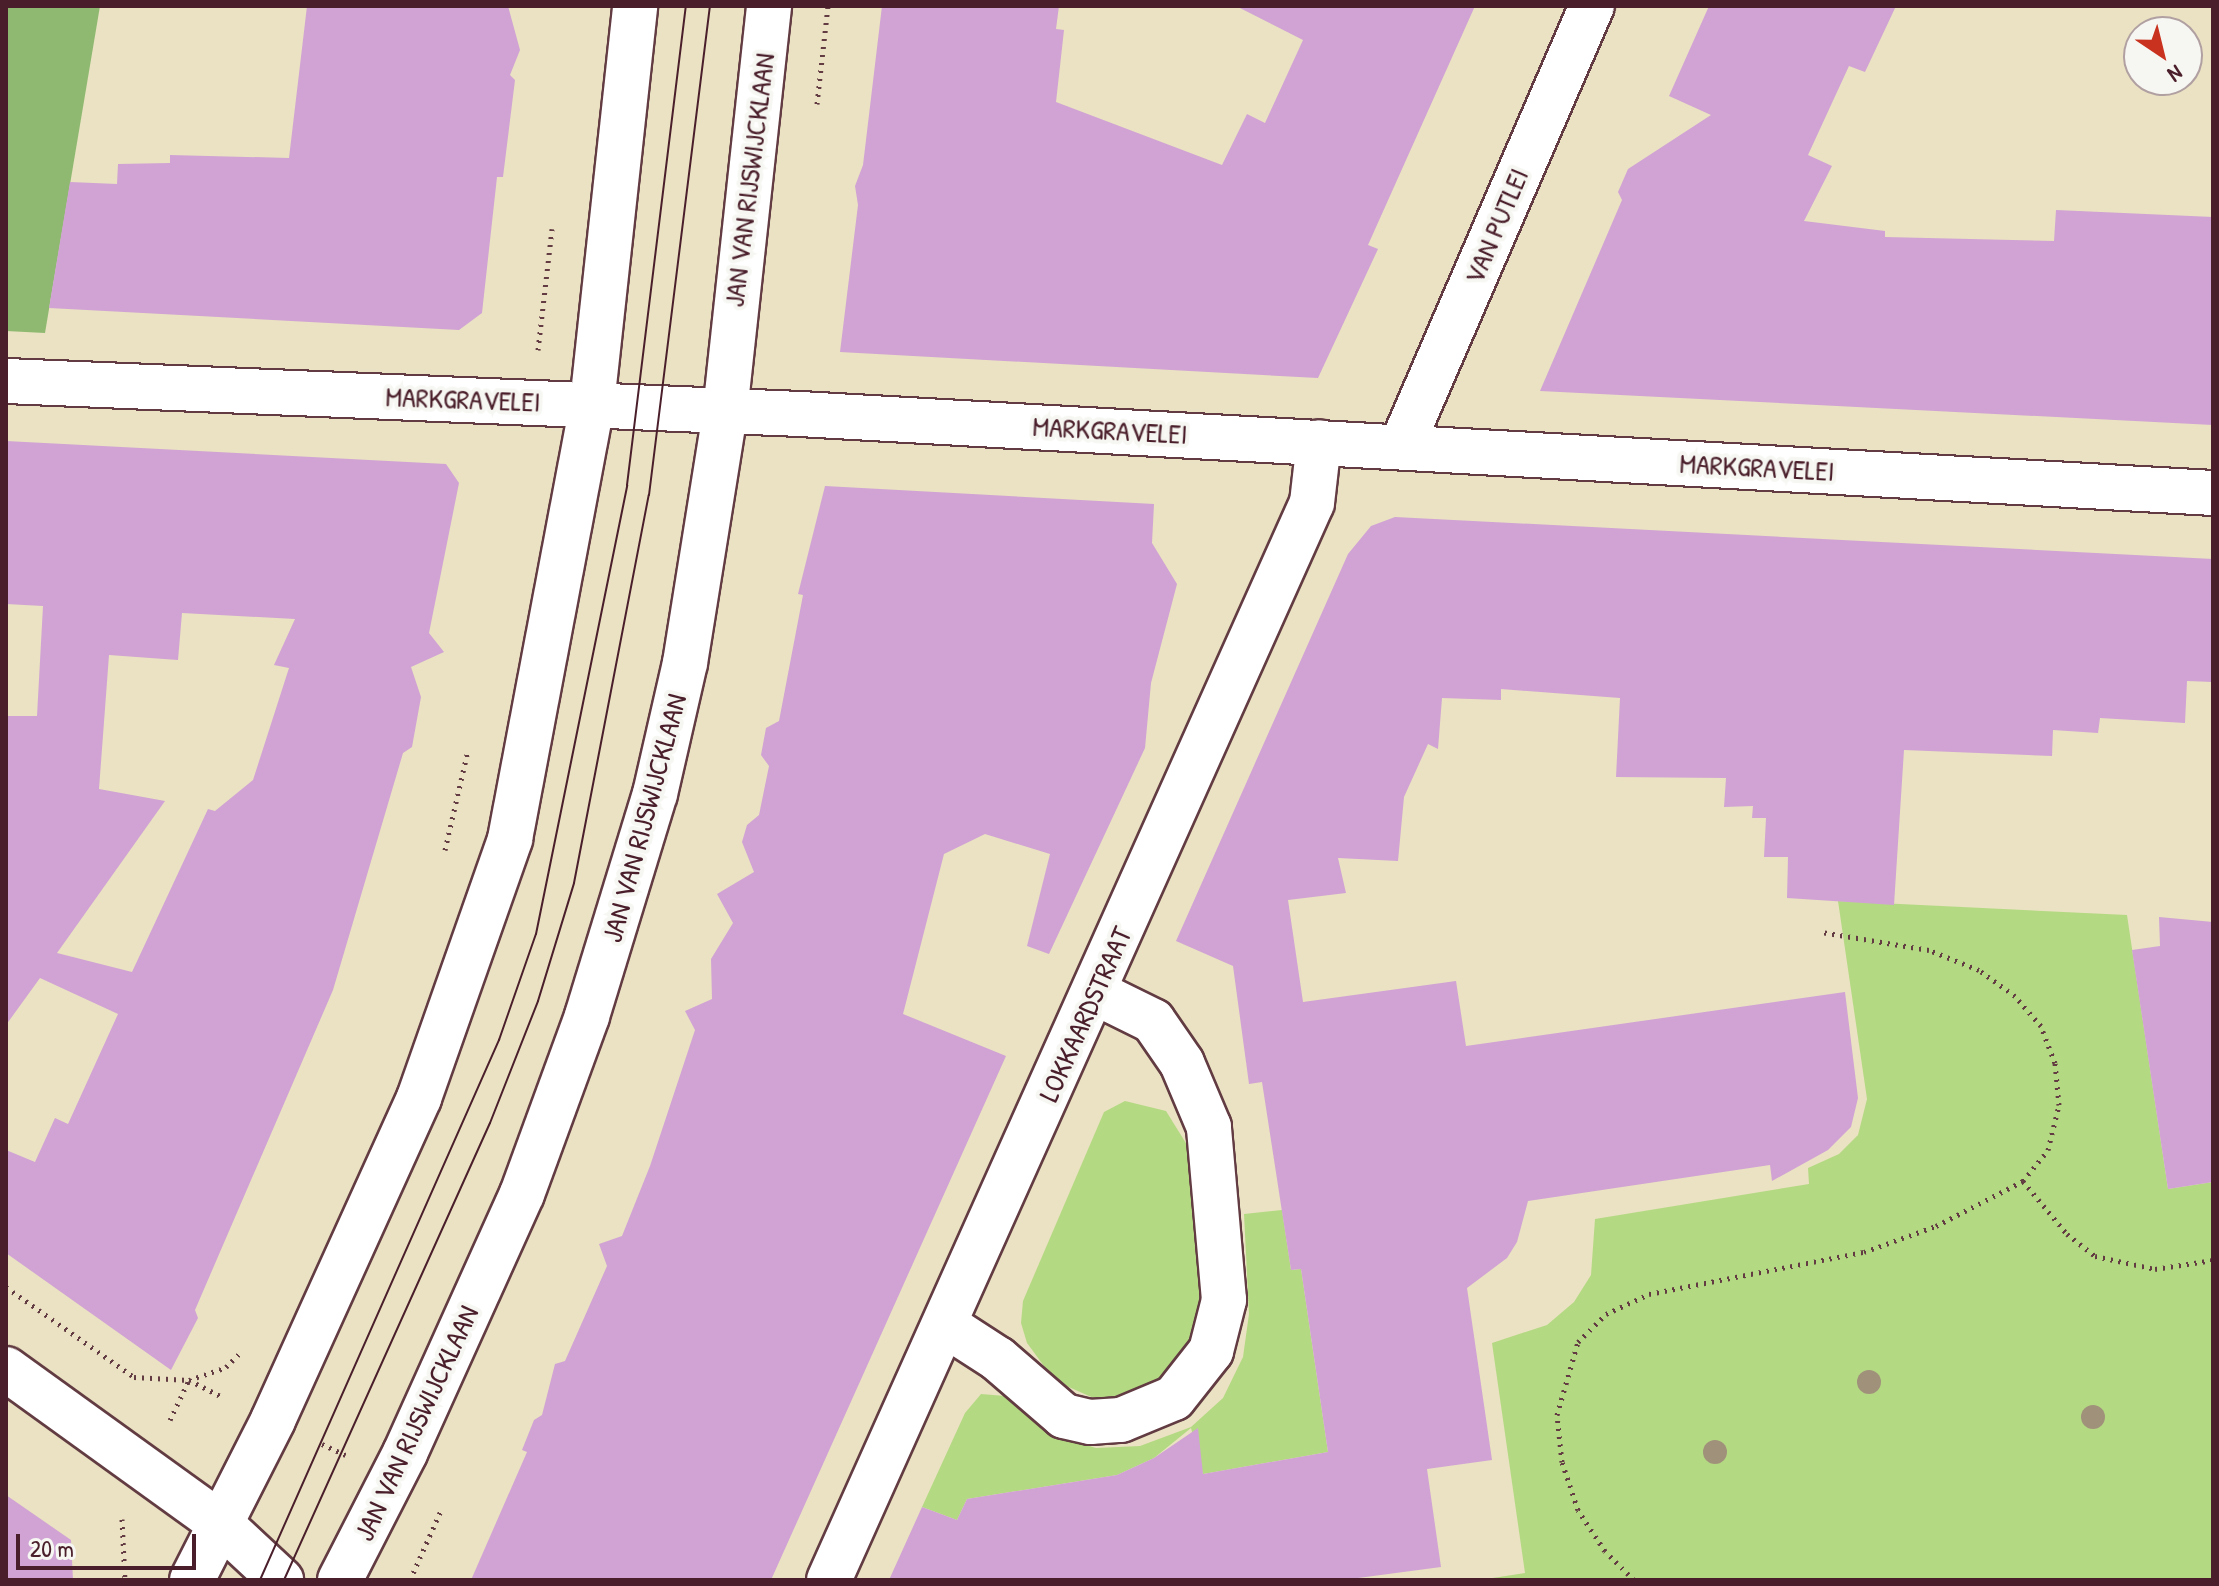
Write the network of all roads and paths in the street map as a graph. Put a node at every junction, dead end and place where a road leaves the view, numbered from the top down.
1 (635, 6) edge
2 (769, 6) edge
3 (1592, 6) edge
4 (555, 212) dead end
5 (6, 381) edge
6 (531, 401) junction
7 (592, 404) junction
8 (725, 412) junction
9 (1319, 442) junction
10 (1401, 447) junction
11 (2213, 493) edge
12 (470, 738) dead end
13 (443, 858) dead end
14 (1821, 932) dead end
15 (1094, 992) junction
16 (2023, 1181) junction
17 (2213, 1260) edge
18 (6, 1287) edge
19 (947, 1326) junction
20 (247, 1346) dead end
21 (6, 1369) edge
22 (124, 1515) dead end
23 (222, 1525) junction
24 (125, 1580) edge
25 (192, 1580) edge
26 (281, 1580) edge
27 (340, 1580) edge
28 (829, 1580) edge
29 (1634, 1580) edge

1 - 7 street
2 - 8 street, JAN VAN RIJSWIJCKLAAN
3 - 10 street, VAN PUTLEI
4 - 6 path
5 - 6 street, MARKGRAVELEI
6 - 7 street, MARKGRAVELEI
7 - 8 street, MARKGRAVELEI
7 - 23 street
8 - 9 street, MARKGRAVELEI
8 - 27 street, JAN VAN RIJSWIJCKLAAN
9 - 10 street, MARKGRAVELEI
9 - 15 street, LOKKAARDSTRAAT
10 - 11 street, MARKGRAVELEI
12 - 13 path
14 - 16 path
15 - 19 street, LOKKAARDSTRAAT
15 - 19 street
16 - 17 path
16 - 29 path
18 - 20 path
19 - 28 street, LOKKAARDSTRAAT
21 - 23 street
22 - 24 path
23 - 25 street
23 - 26 street

